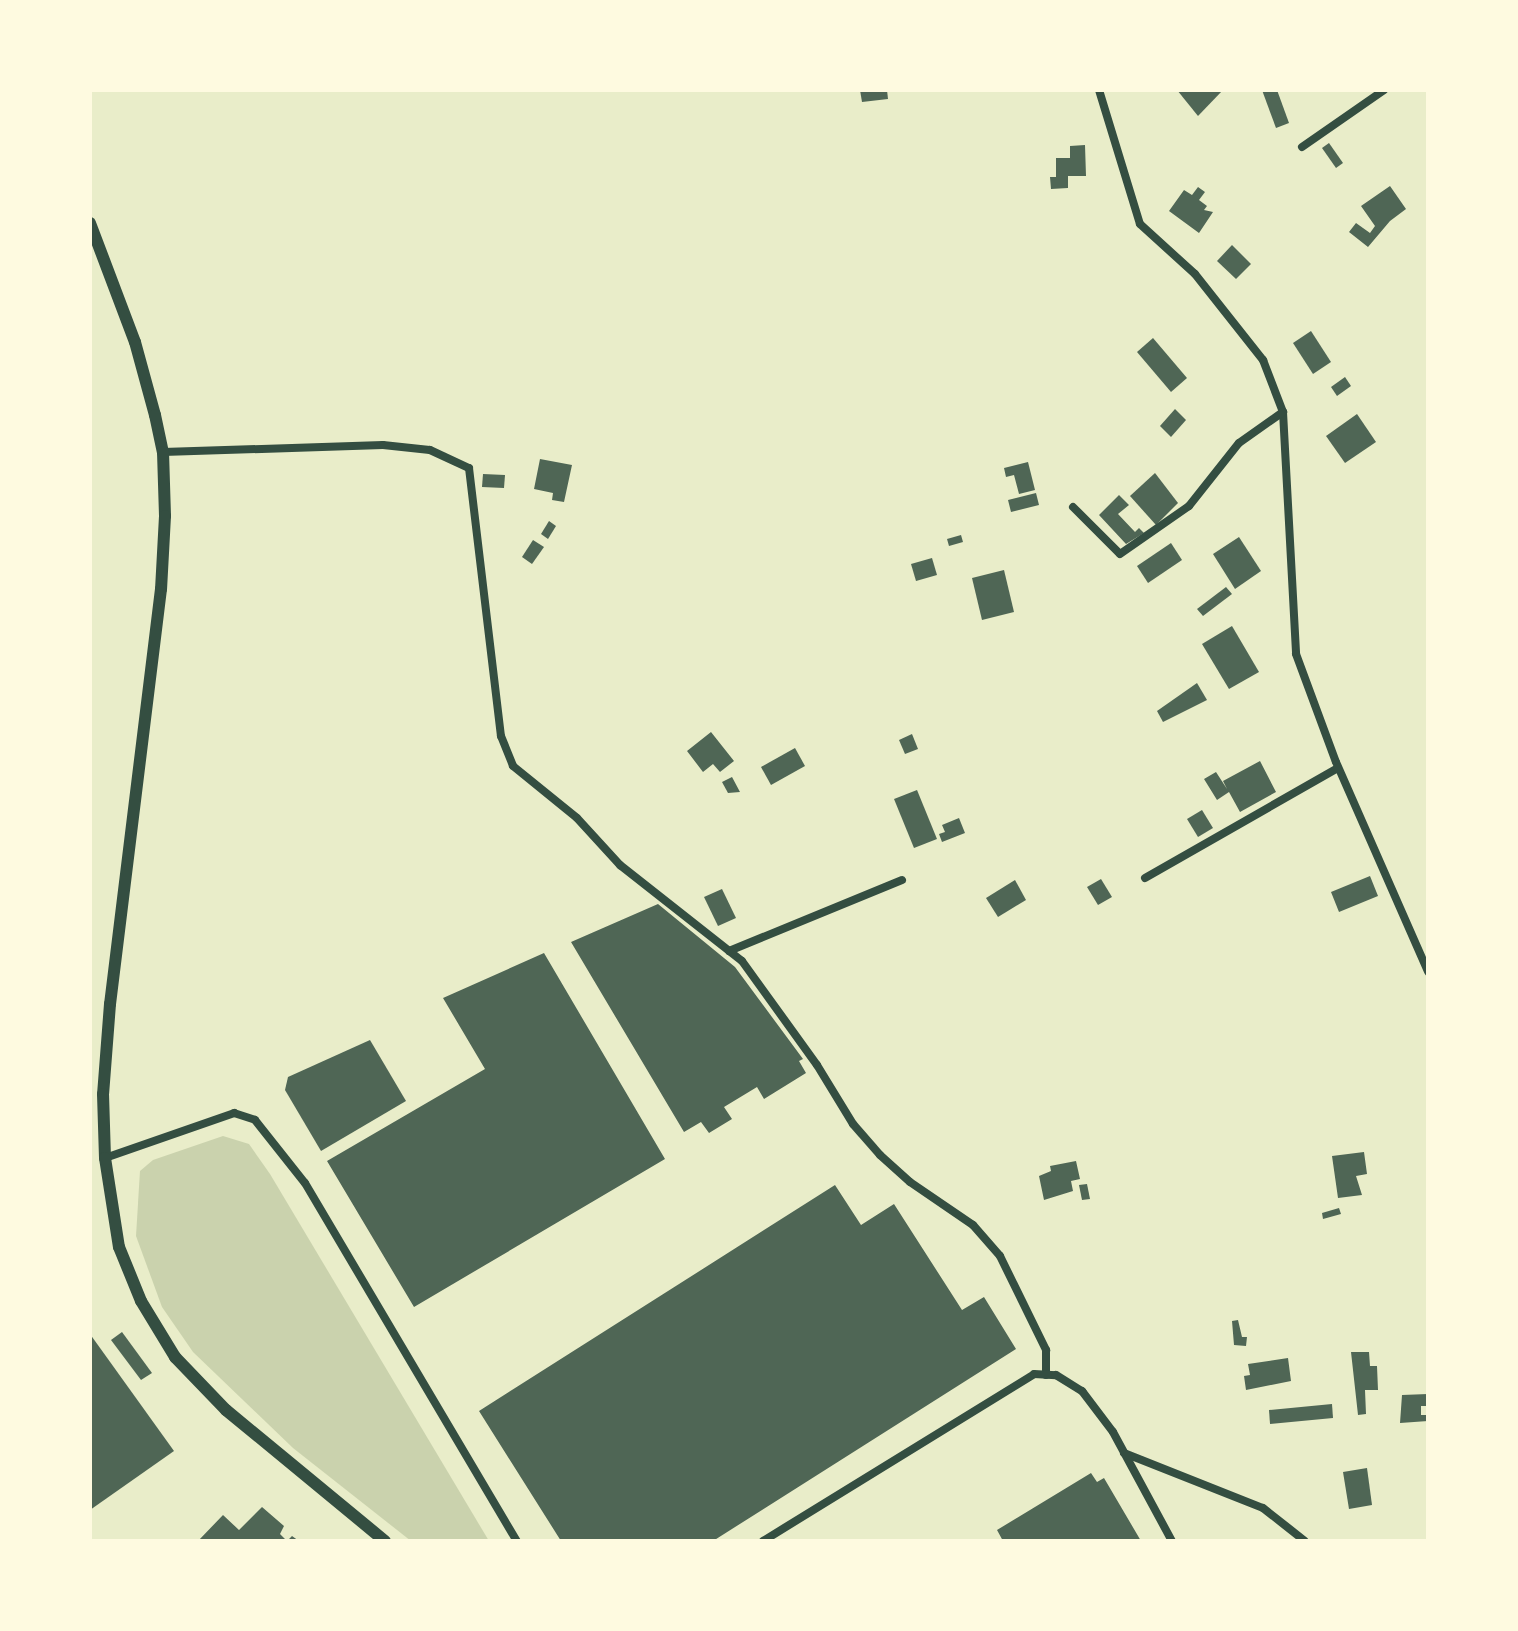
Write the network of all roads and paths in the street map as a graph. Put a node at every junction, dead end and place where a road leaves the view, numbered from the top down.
1 (1099, 90) edge
2 (1384, 90) edge
3 (1302, 147) dead end
4 (90, 223) edge
5 (1283, 412) junction
6 (163, 452) junction
7 (1073, 507) dead end
8 (1338, 768) junction
9 (1145, 878) dead end
10 (902, 880) dead end
11 (729, 951) junction
12 (1428, 972) edge
13 (105, 1158) junction
14 (1046, 1375) junction
15 (1124, 1453) junction
16 (385, 1541) edge
17 (517, 1541) edge
18 (763, 1541) edge
19 (1172, 1541) edge
20 (1305, 1541) edge

1 - 5 street
2 - 3 street
4 - 6 street
5 - 7 street
5 - 8 street
6 - 11 street
6 - 13 street
8 - 9 street
8 - 12 street
10 - 11 street
11 - 14 street
13 - 16 street
13 - 17 street
14 - 15 street
14 - 18 street
15 - 19 street
15 - 20 street

